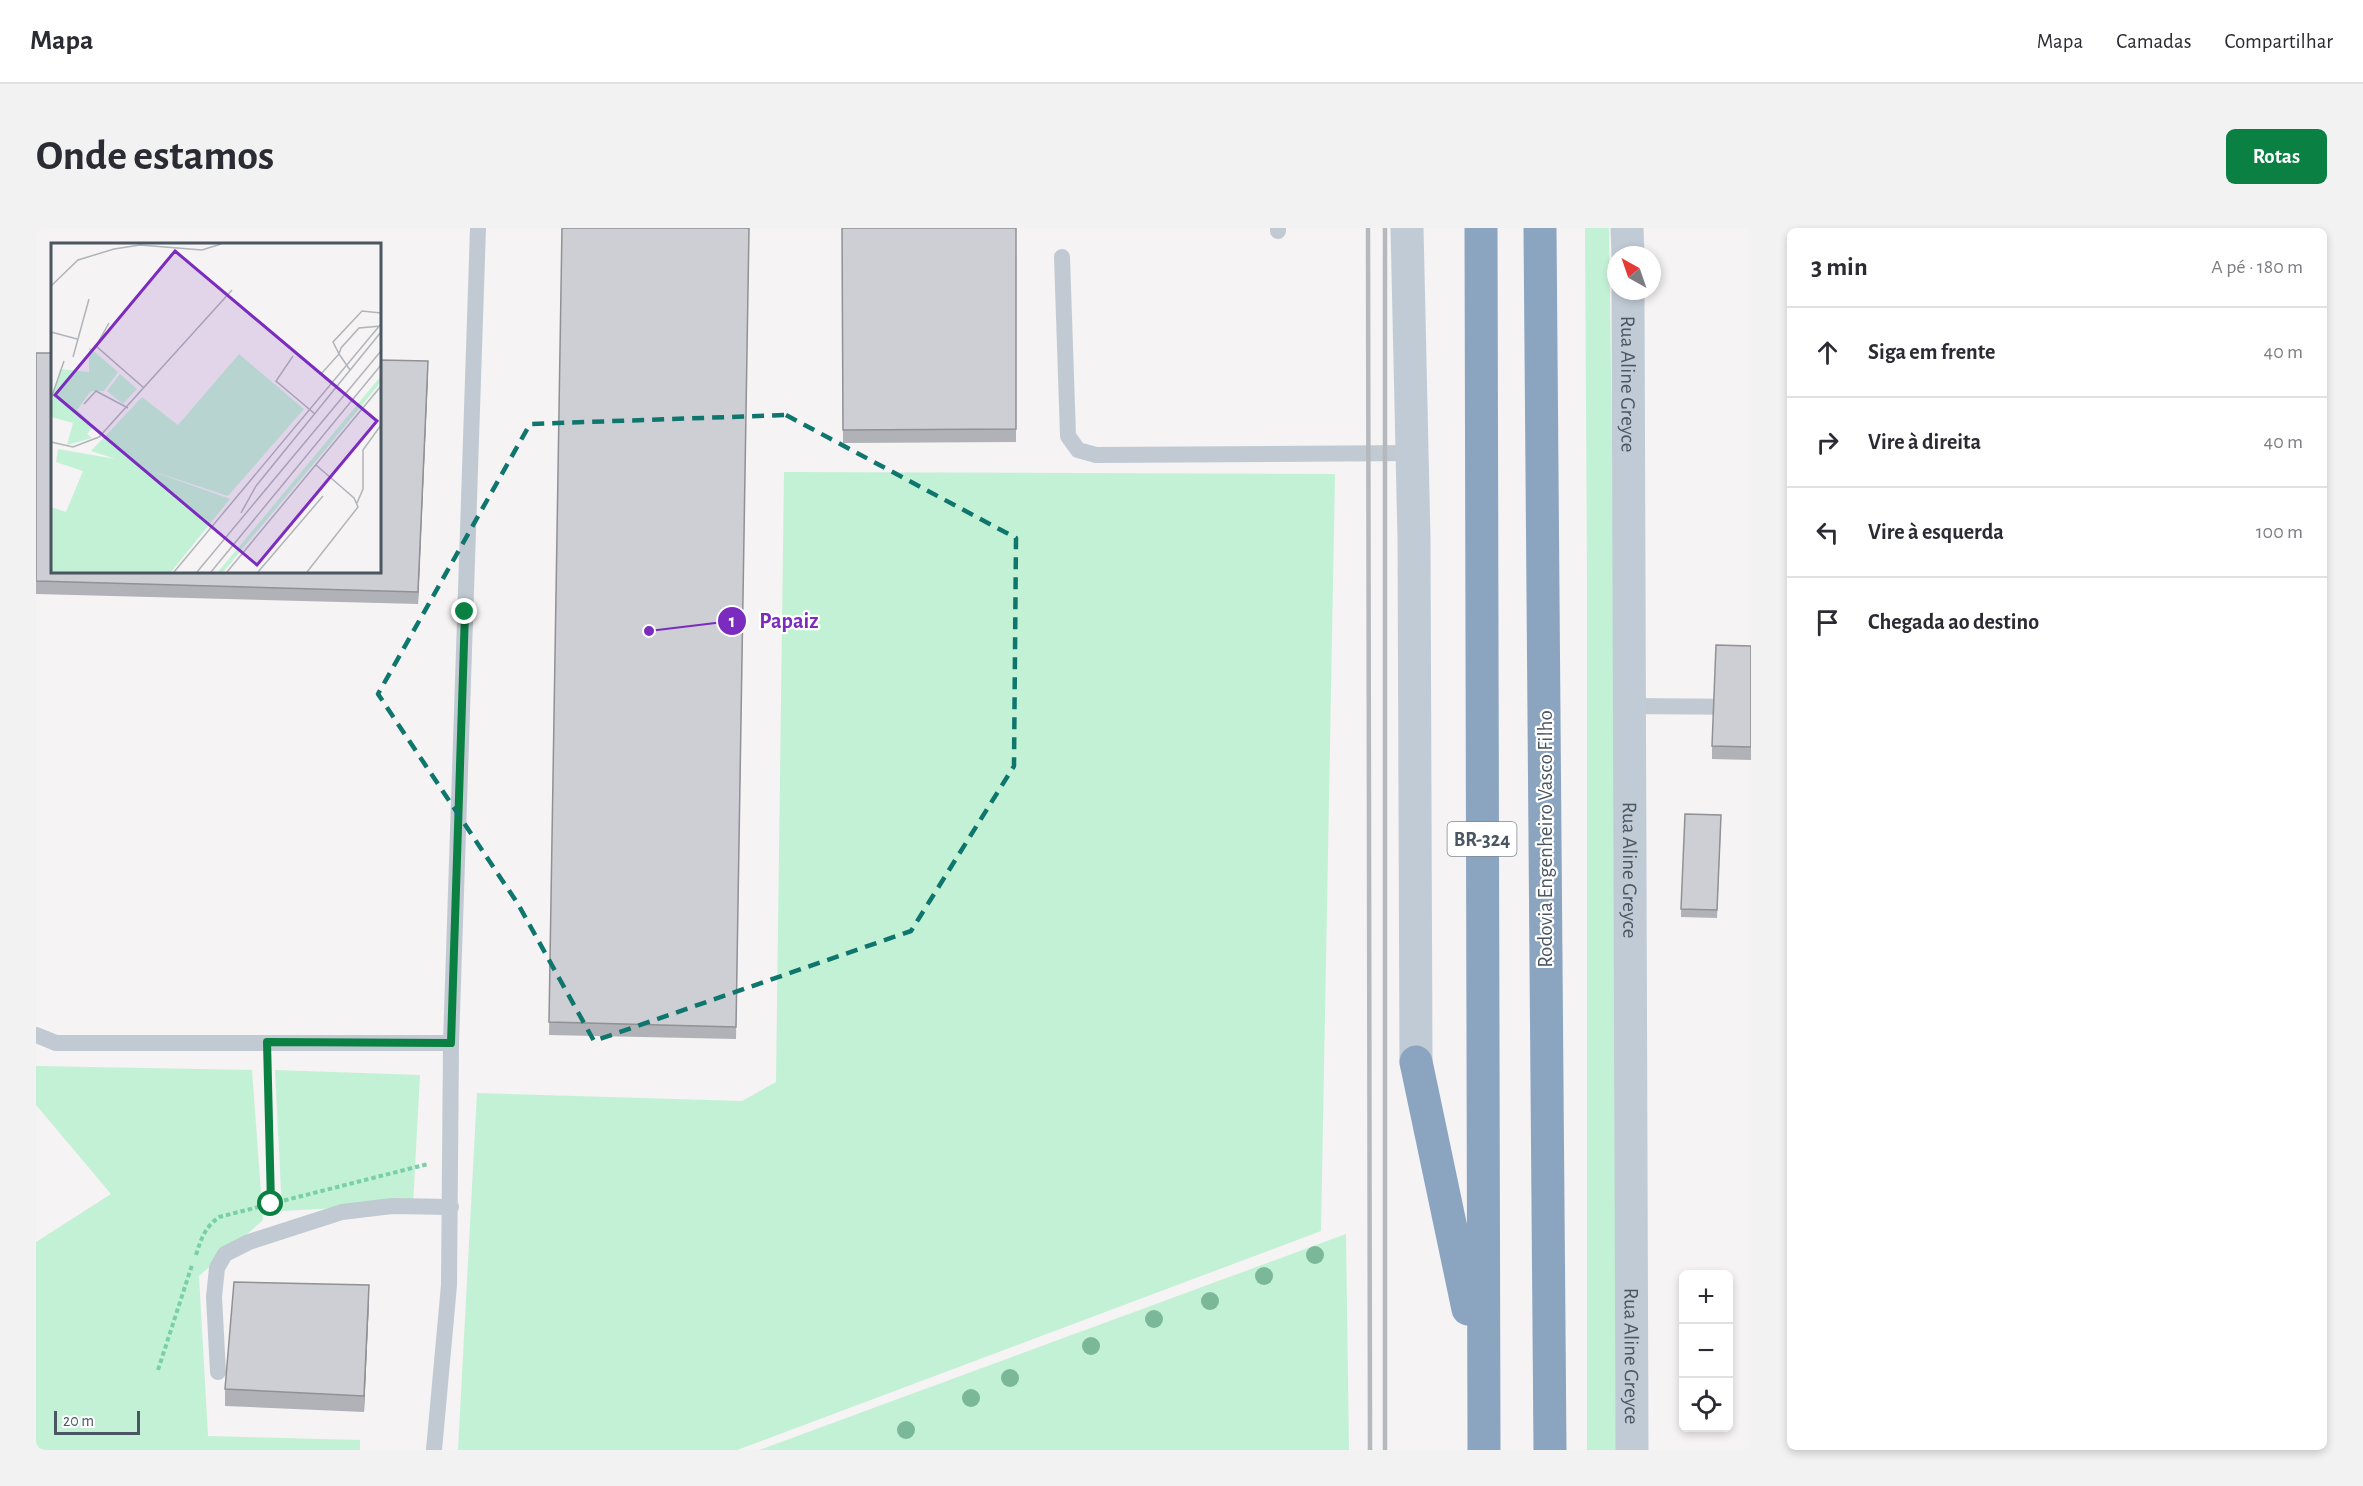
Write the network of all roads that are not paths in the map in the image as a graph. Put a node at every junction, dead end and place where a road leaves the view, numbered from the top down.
1 (478, 228) edge
2 (1407, 228) edge
3 (1481, 228) edge
4 (1540, 228) edge
5 (1627, 228) edge
6 (1628, 246) edge
7 (1062, 256) dead end
8 (1628, 300) edge
9 (1412, 453) junction
10 (1629, 706) junction
11 (1751, 707) edge
12 (36, 1035) edge
13 (451, 1043) junction
14 (1416, 1062) joint
15 (451, 1207) junction
16 (218, 1372) dead end
17 (1484, 1408) junction
18 (434, 1450) edge
19 (1484, 1450) edge
20 (1550, 1450) edge
21 (1632, 1450) edge

1 - 13 lane
2 - 9 main road
3 - 17 highway, BR-324
4 - 20 highway, Rodovia Engenheiro Vasco Filho / BR-324
5 - 6 main road
7 - 9 lane
8 - 10 main road, Rua Aline Greyce
9 - 14 main road
10 - 11 lane
10 - 21 main road, Rua Aline Greyce
12 - 13 lane
13 - 15 lane
14 - 17 highway
15 - 16 lane
15 - 18 lane
17 - 19 highway, BR-324

